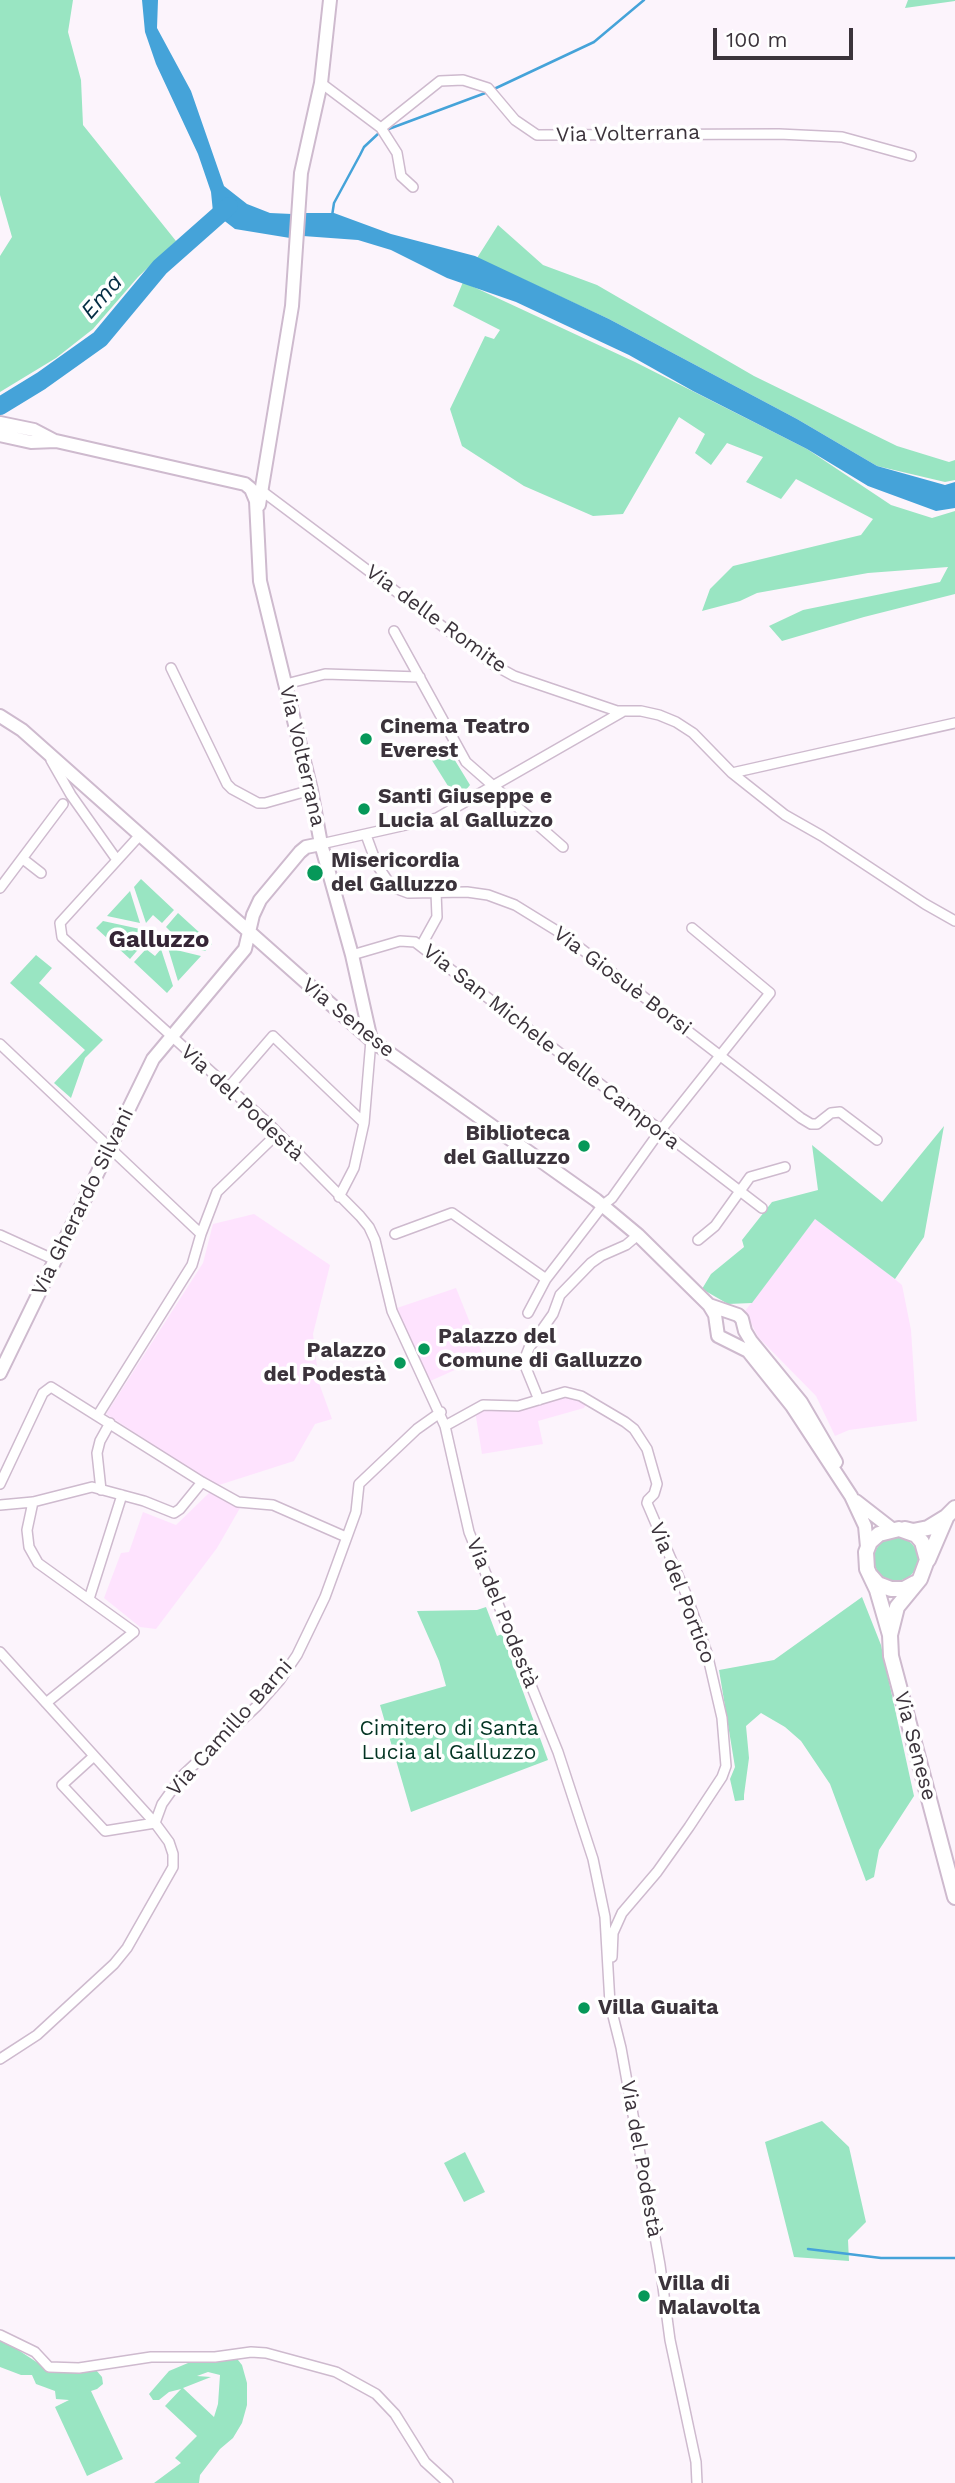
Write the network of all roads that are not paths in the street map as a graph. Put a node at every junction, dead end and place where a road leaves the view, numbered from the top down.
1 (330, 0) edge
2 (321, 83) junction
3 (381, 128) junction
4 (911, 156) dead end
5 (413, 187) dead end
6 (0, 423) edge
7 (0, 435) edge
8 (33, 436) junction
9 (257, 481) junction
10 (394, 631) dead end
11 (171, 668) dead end
12 (420, 677) junction
13 (286, 684) junction
14 (622, 712) junction
15 (3, 717) edge
16 (955, 723) edge
17 (47, 753) junction
18 (732, 773) junction
19 (493, 787) junction
20 (311, 790) junction
21 (63, 804) dead end
22 (140, 835) junction
23 (366, 835) junction
24 (321, 844) junction
25 (563, 847) dead end
26 (23, 859) junction
27 (117, 860) junction
28 (41, 873) dead end
29 (2, 883) edge
30 (436, 892) junction
31 (955, 921) edge
32 (692, 928) dead end
33 (250, 934) junction
34 (421, 946) junction
35 (352, 955) junction
36 (171, 1035) junction
37 (372, 1040) junction
38 (0, 1044) edge
39 (720, 1056) junction
40 (228, 1088) junction
41 (364, 1123) junction
42 (660, 1131) junction
43 (278, 1133) junction
44 (877, 1140) dead end
45 (108, 1147) junction
46 (785, 1167) dead end
47 (739, 1192) junction
48 (339, 1197) junction
49 (603, 1205) junction
50 (762, 1208) dead end
51 (201, 1234) junction
52 (395, 1234) dead end
53 (0, 1235) edge
54 (638, 1235) junction
55 (698, 1240) dead end
56 (55, 1260) junction
57 (546, 1279) junction
58 (709, 1305) junction
59 (528, 1313) dead end
60 (730, 1313) junction
61 (716, 1323) junction
62 (745, 1331) junction
63 (732, 1342) junction
64 (0, 1373) edge
65 (539, 1400) junction
66 (441, 1412) junction
67 (98, 1415) junction
68 (110, 1423) junction
69 (445, 1426) junction
70 (202, 1482) junction
71 (0, 1484) edge
72 (102, 1490) junction
73 (849, 1493) junction
74 (122, 1495) junction
75 (33, 1502) junction
76 (0, 1505) edge
77 (951, 1512) edge
78 (897, 1529) junction
79 (346, 1537) junction
80 (867, 1547) junction
81 (870, 1575) junction
82 (921, 1576) junction
83 (89, 1599) junction
84 (890, 1635) junction
85 (0, 1652) edge
86 (46, 1703) junction
87 (94, 1756) junction
88 (155, 1823) junction
89 (955, 1897) edge
90 (608, 1978) junction
91 (0, 2059) edge
92 (0, 2335) edge
93 (448, 2483) edge
94 (697, 2483) edge

1 - 2 main road
2 - 3 street
2 - 9 main road
3 - 4 street, Via Volterrana
3 - 5 street
6 - 8 main road
7 - 8 main road
8 - 9 main road
9 - 13 main road, Via Volterrana
9 - 14 street, Via delle Romite
10 - 12 street
11 - 20 street
12 - 13 street
12 - 19 street
13 - 20 main road, Via Volterrana
14 - 18 street, Via delle Romite
14 - 19 street
15 - 17 main road, Via Senese
16 - 18 street
17 - 22 main road, Via Senese
17 - 27 street
18 - 31 street, Via delle Romite
19 - 23 street
19 - 25 street
20 - 24 main road, Via Volterrana
21 - 26 street
22 - 27 street
22 - 33 main road, Via Senese
23 - 24 street
23 - 30 street, Via Giosuè Borsi
24 - 33 main road, Via Gherardo Silvani
24 - 35 main road, Via Volterrana
26 - 28 street
26 - 29 street
27 - 36 street, Via del Podestà
30 - 34 street
30 - 39 street, Via Giosuè Borsi
32 - 39 street
33 - 36 main road, Via Gherardo Silvani
33 - 37 main road, Via Senese
34 - 35 street, Via San Michele delle Campora
34 - 42 street, Via San Michele delle Campora
35 - 37 main road, Via Volterrana
36 - 40 street, Via del Podestà
36 - 45 main road, Via Gherardo Silvani
37 - 41 street
37 - 49 main road, Via Senese
38 - 45 street
39 - 42 street
39 - 44 street, Via Giosuè Borsi
40 - 41 street
40 - 43 street, Via del Podestà
41 - 48 street
42 - 47 street, Via San Michele delle Campora
42 - 49 street
43 - 48 street, Via del Podestà
43 - 51 street
45 - 51 street
45 - 56 main road, Via Gherardo Silvani
46 - 47 street
47 - 50 street, Via San Michele delle Campora
47 - 55 street
48 - 66 street, Via del Podestà
49 - 54 main road, Via Senese
49 - 57 street
51 - 67 street
52 - 57 street
53 - 56 street
54 - 58 main road, Via Senese
54 - 65 street
56 - 64 main road, Via Gherardo Silvani
57 - 59 street
58 - 60 main road, Via Senese
58 - 61 main road, Via Senese
60 - 61 main road
60 - 62 main road, Via Senese
61 - 63 main road, Via Senese
62 - 63 main road
62 - 73 main road, Via Senese
63 - 73 main road, Via Senese
65 - 69 street, Via del Portico
65 - 90 street, Via del Portico
66 - 69 street, Via del Podestà
66 - 79 street, Via Camillo Barni
67 - 68 street
67 - 71 street
68 - 70 street
68 - 72 street
69 - 90 street, Via del Podestà
70 - 74 street
70 - 79 street
72 - 74 street
72 - 75 street
73 - 78 main road, Via Senese
73 - 80 main road, Via Senese
74 - 83 street
75 - 76 street
75 - 83 street
77 - 78 main road
77 - 82 main road
78 - 80 main road
78 - 82 main road, Via Senese
79 - 88 street, Via Camillo Barni
80 - 81 main road, Via Senese
81 - 82 main road
81 - 84 main road, Via Senese
82 - 84 main road, Via Senese
83 - 86 street
84 - 89 main road, Via Senese
85 - 86 street
86 - 87 street
87 - 88 street
87 - 88 street
88 - 91 street
90 - 94 street, Via del Podestà
92 - 93 street

